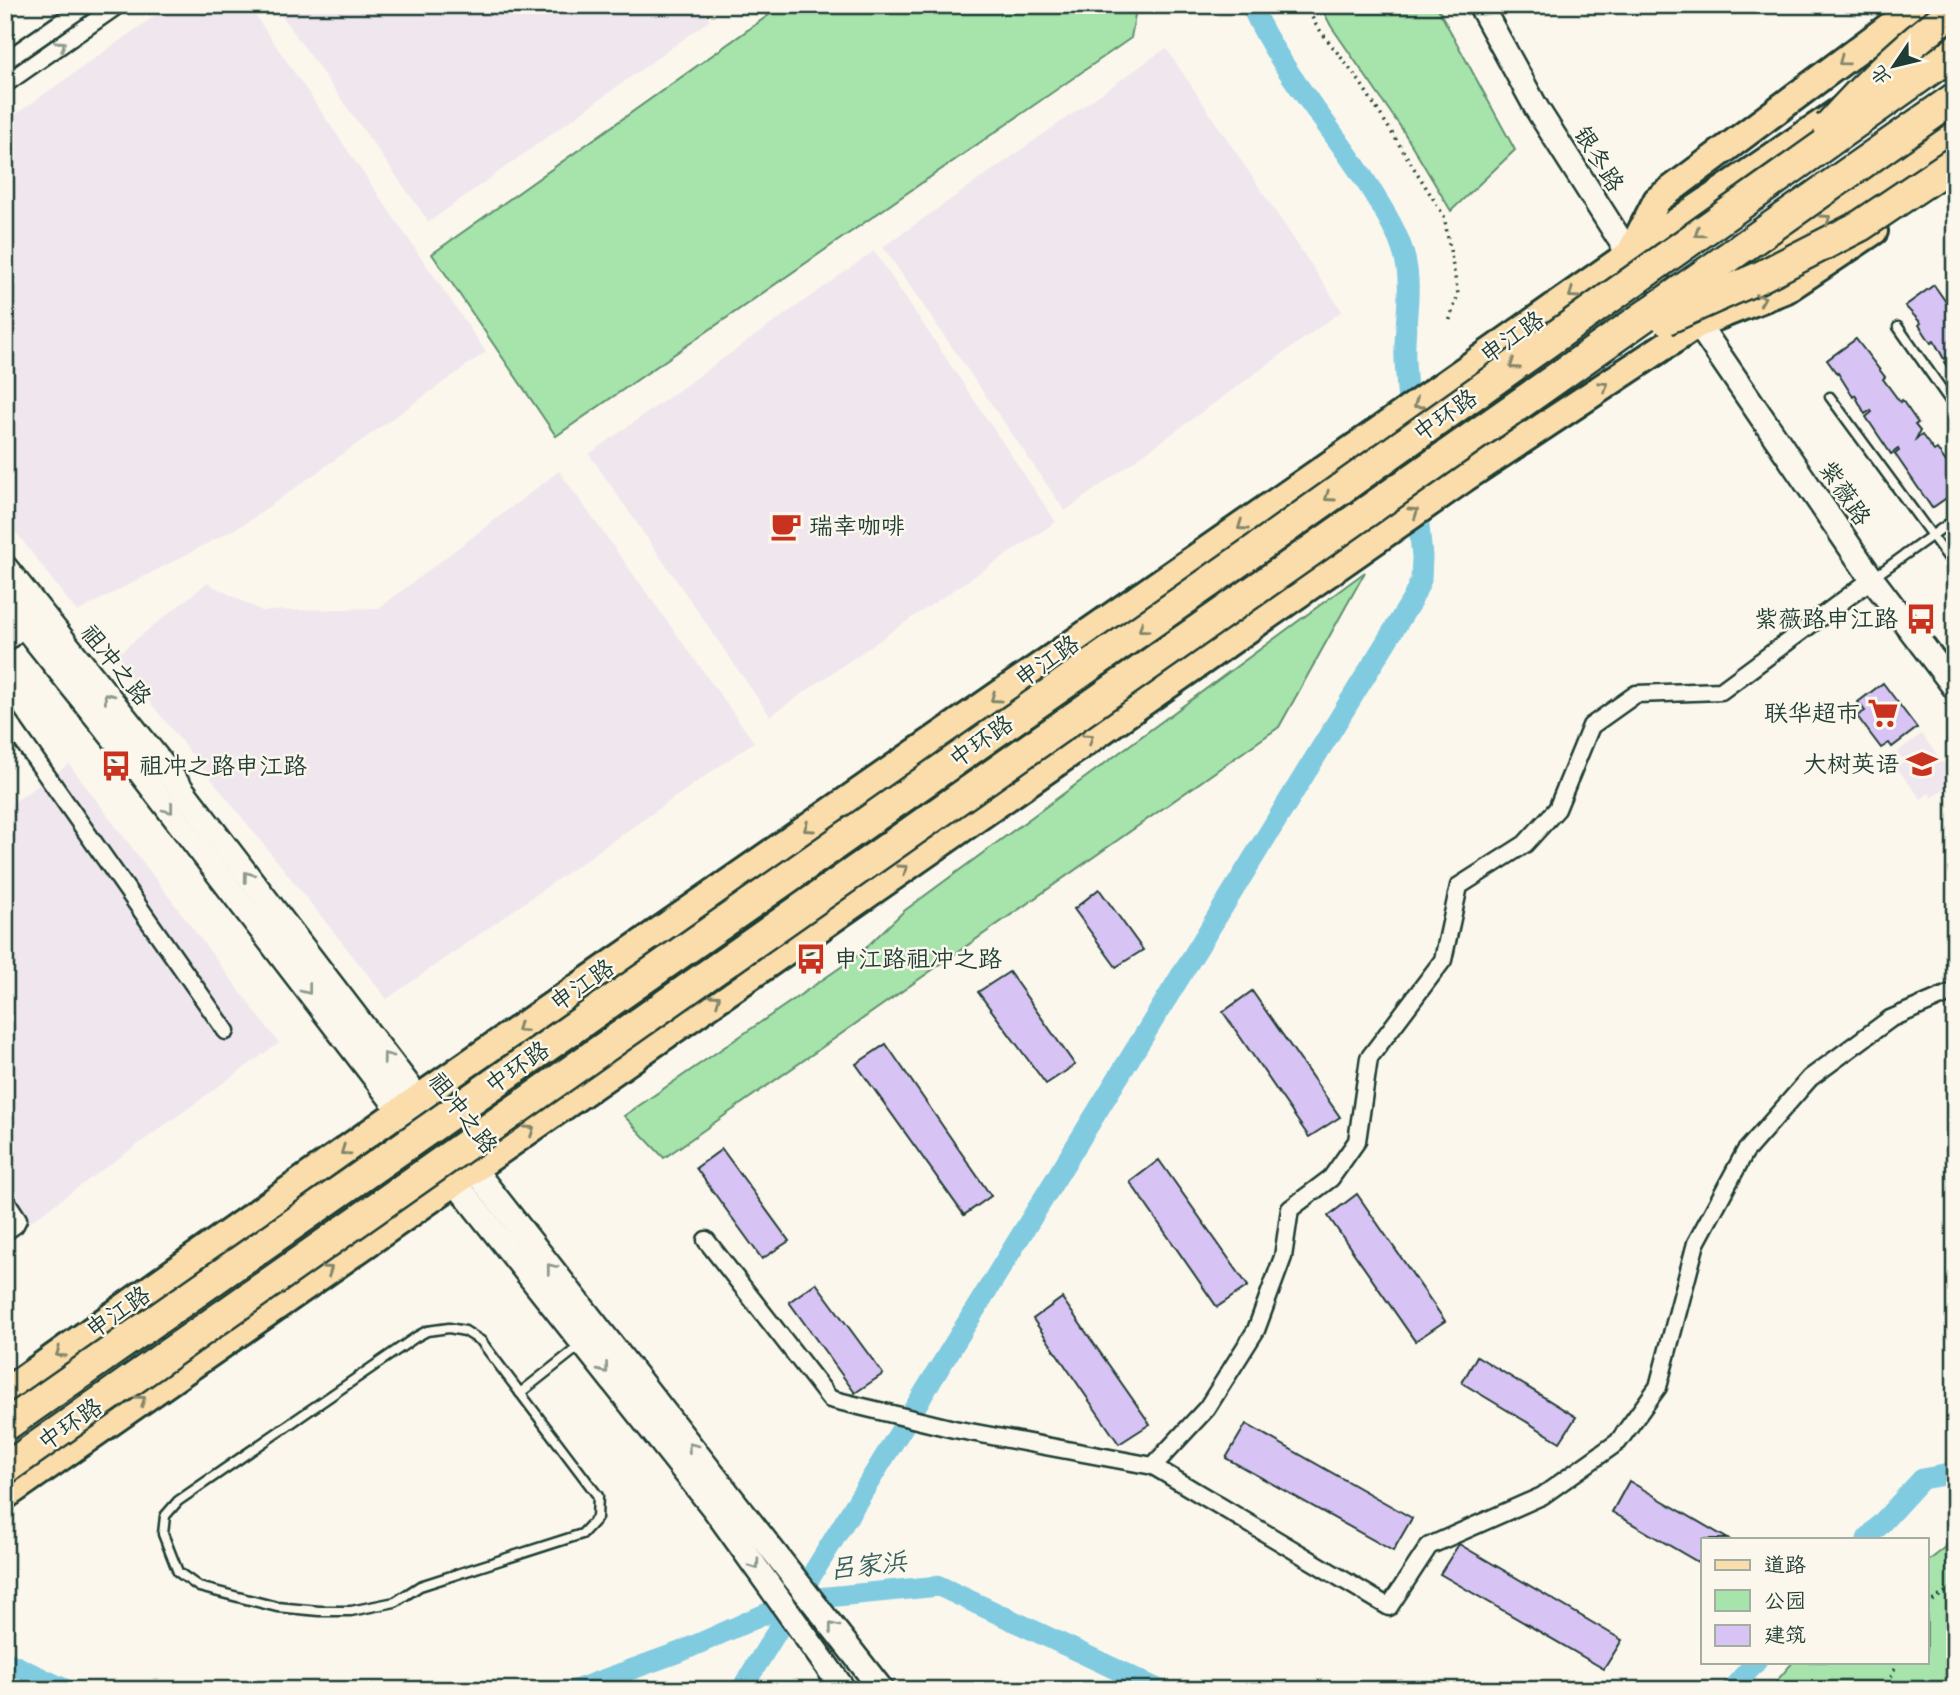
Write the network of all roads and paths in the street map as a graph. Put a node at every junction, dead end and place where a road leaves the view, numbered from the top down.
1 (86, 5) edge
2 (118, 5) edge
3 (1306, 5) edge
4 (1480, 5) edge
5 (1918, 5) edge
6 (1955, 10) edge
7 (1955, 31) edge
8 (1955, 52) edge
9 (5, 61) edge
10 (5, 84) edge
11 (1955, 98) edge
12 (1955, 127) edge
13 (1955, 162) edge
14 (1795, 164) junction
15 (1955, 178) edge
16 (1629, 254) junction
17 (1449, 322) dead end
18 (1698, 324) junction
19 (1898, 327) dead end
20 (1608, 344) junction
21 (1830, 397) dead end
22 (1955, 408) edge
23 (1955, 519) edge
24 (1931, 537) junction
25 (5, 567) edge
26 (1955, 567) edge
27 (1872, 579) junction
28 (5, 602) edge
29 (25, 627) junction
30 (5, 644) edge
31 (1955, 688) edge
32 (5, 716) edge
33 (1955, 991) edge
34 (226, 1031) dead end
35 (410, 1105) junction
36 (464, 1175) junction
37 (5, 1199) edge
38 (5, 1232) edge
39 (706, 1240) dead end
40 (584, 1343) junction
41 (5, 1392) edge
42 (520, 1393) junction
43 (5, 1426) edge
44 (1153, 1466) junction
45 (5, 1469) edge
46 (5, 1496) edge
47 (725, 1505) junction
48 (1955, 1586) edge
49 (1928, 1604) edge
50 (1896, 1664) edge
51 (878, 1685) edge
52 (844, 1690) edge
53 (1886, 1690) edge

1 - 9 street
10 -> 2 street
3 - 17 path
4 - 16 main road, 银冬路
5 -> 16 main road
6 - 14 highway, bridge
7 - 16 main road, 申江路
8 - 14 highway, 中环路, bridge
11 - 20 highway, 中环路, bridge
18 -> 12 main road
13 - 20 highway, bridge
14 -> 43 highway, 中环路, bridge
18 -> 15 main road
16 - 18 main road, 银冬路
16 -> 35 main road, 申江路
18 - 27 main road, 紫薇路
36 -> 18 main road
19 - 22 lane
20 - 45 highway, 中环路, bridge
21 - 24 lane
23 - 24 lane
24 - 26 lane
24 - 27 lane
35 -> 25 main road, 祖冲之路
27 - 31 main road, 紫薇路
27 - 44 street
28 - 29 main road, 祖冲之路
29 - 30 street
29 -> 35 main road, 祖冲之路
32 - 34 street
33 - 44 street
35 - 36 main road, 祖冲之路
35 -> 41 main road, 申江路
36 - 40 main road, 祖冲之路
46 -> 36 main road
47 -> 36 main road, 祖冲之路
37 - 38 street
39 - 44 street
40 - 42 lane
40 -> 47 main road, 祖冲之路
42 - 42 lane
51 -> 47 main road, 祖冲之路
47 -> 52 main road, 祖冲之路
48 - 49 path
50 - 53 path

